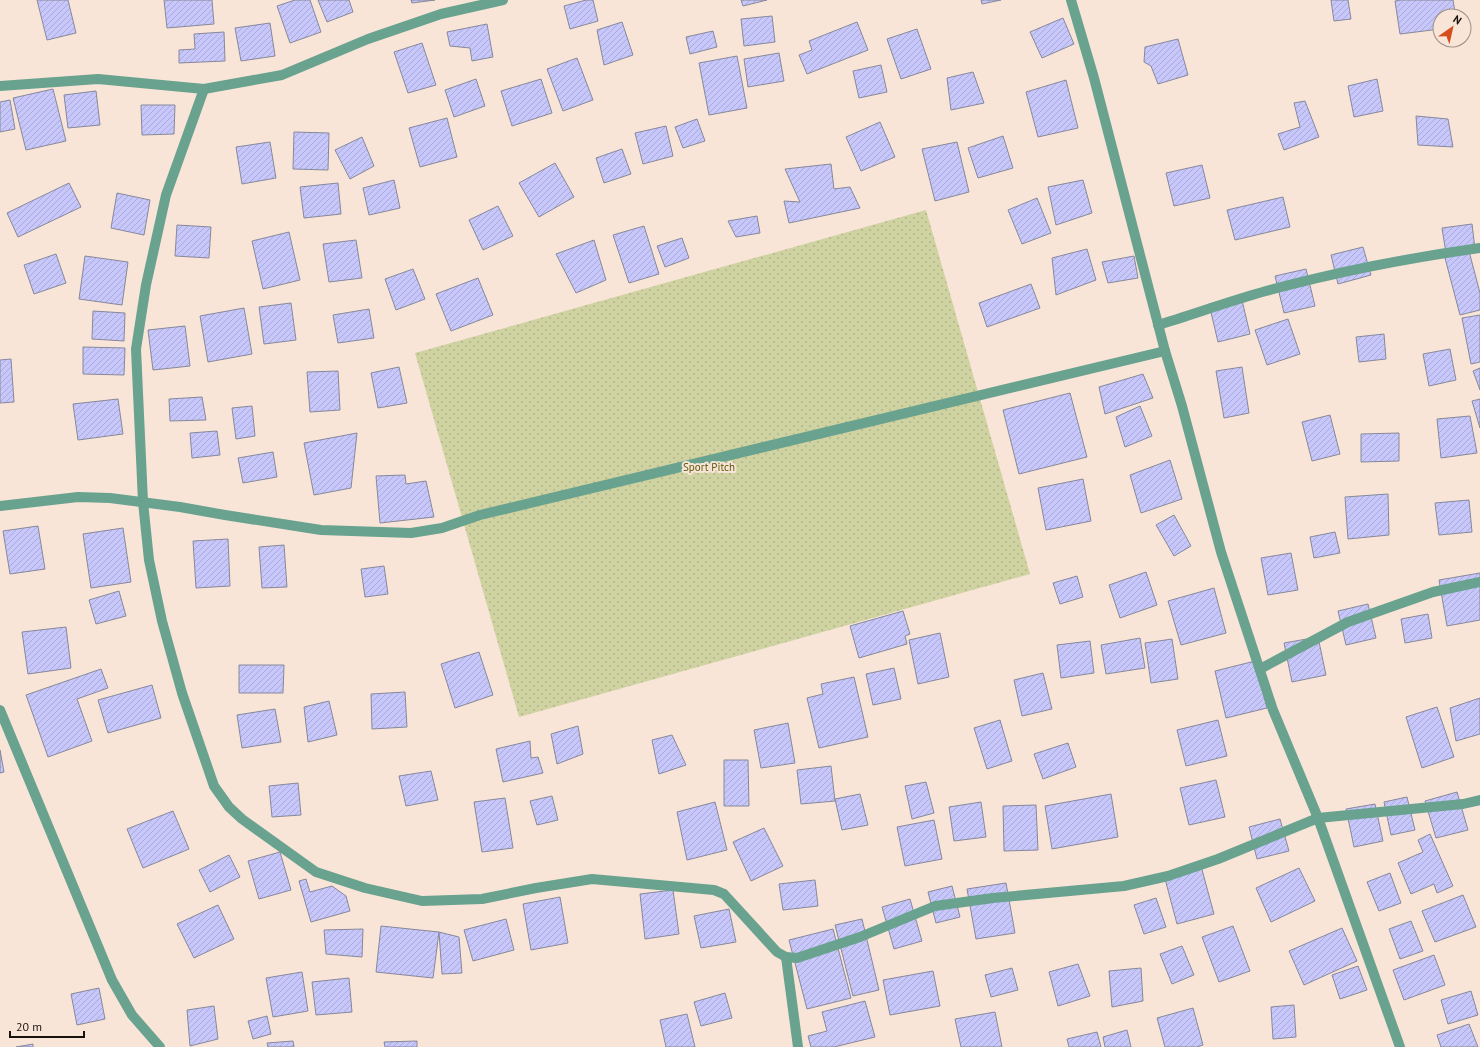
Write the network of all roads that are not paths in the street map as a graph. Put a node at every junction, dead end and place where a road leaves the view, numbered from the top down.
1 (503, 0) edge
2 (1071, 0) edge
3 (0, 86) edge
4 (204, 89) junction
5 (1480, 248) edge
6 (1158, 325) junction
7 (1165, 351) junction
8 (143, 502) junction
9 (0, 506) edge
10 (1480, 582) edge
11 (1260, 669) junction
12 (0, 710) edge
13 (1480, 800) edge
14 (1318, 818) junction
15 (786, 957) junction
16 (160, 1047) edge
17 (798, 1047) edge
18 (1400, 1047) edge

1 - 4 street
2 - 6 street
3 - 4 street
4 - 8 street
5 - 6 street
6 - 7 street
7 - 8 street
7 - 11 street
8 - 9 street
8 - 15 street
10 - 11 street
11 - 14 street
12 - 16 street
13 - 14 street
14 - 15 street
14 - 18 street
15 - 17 street

